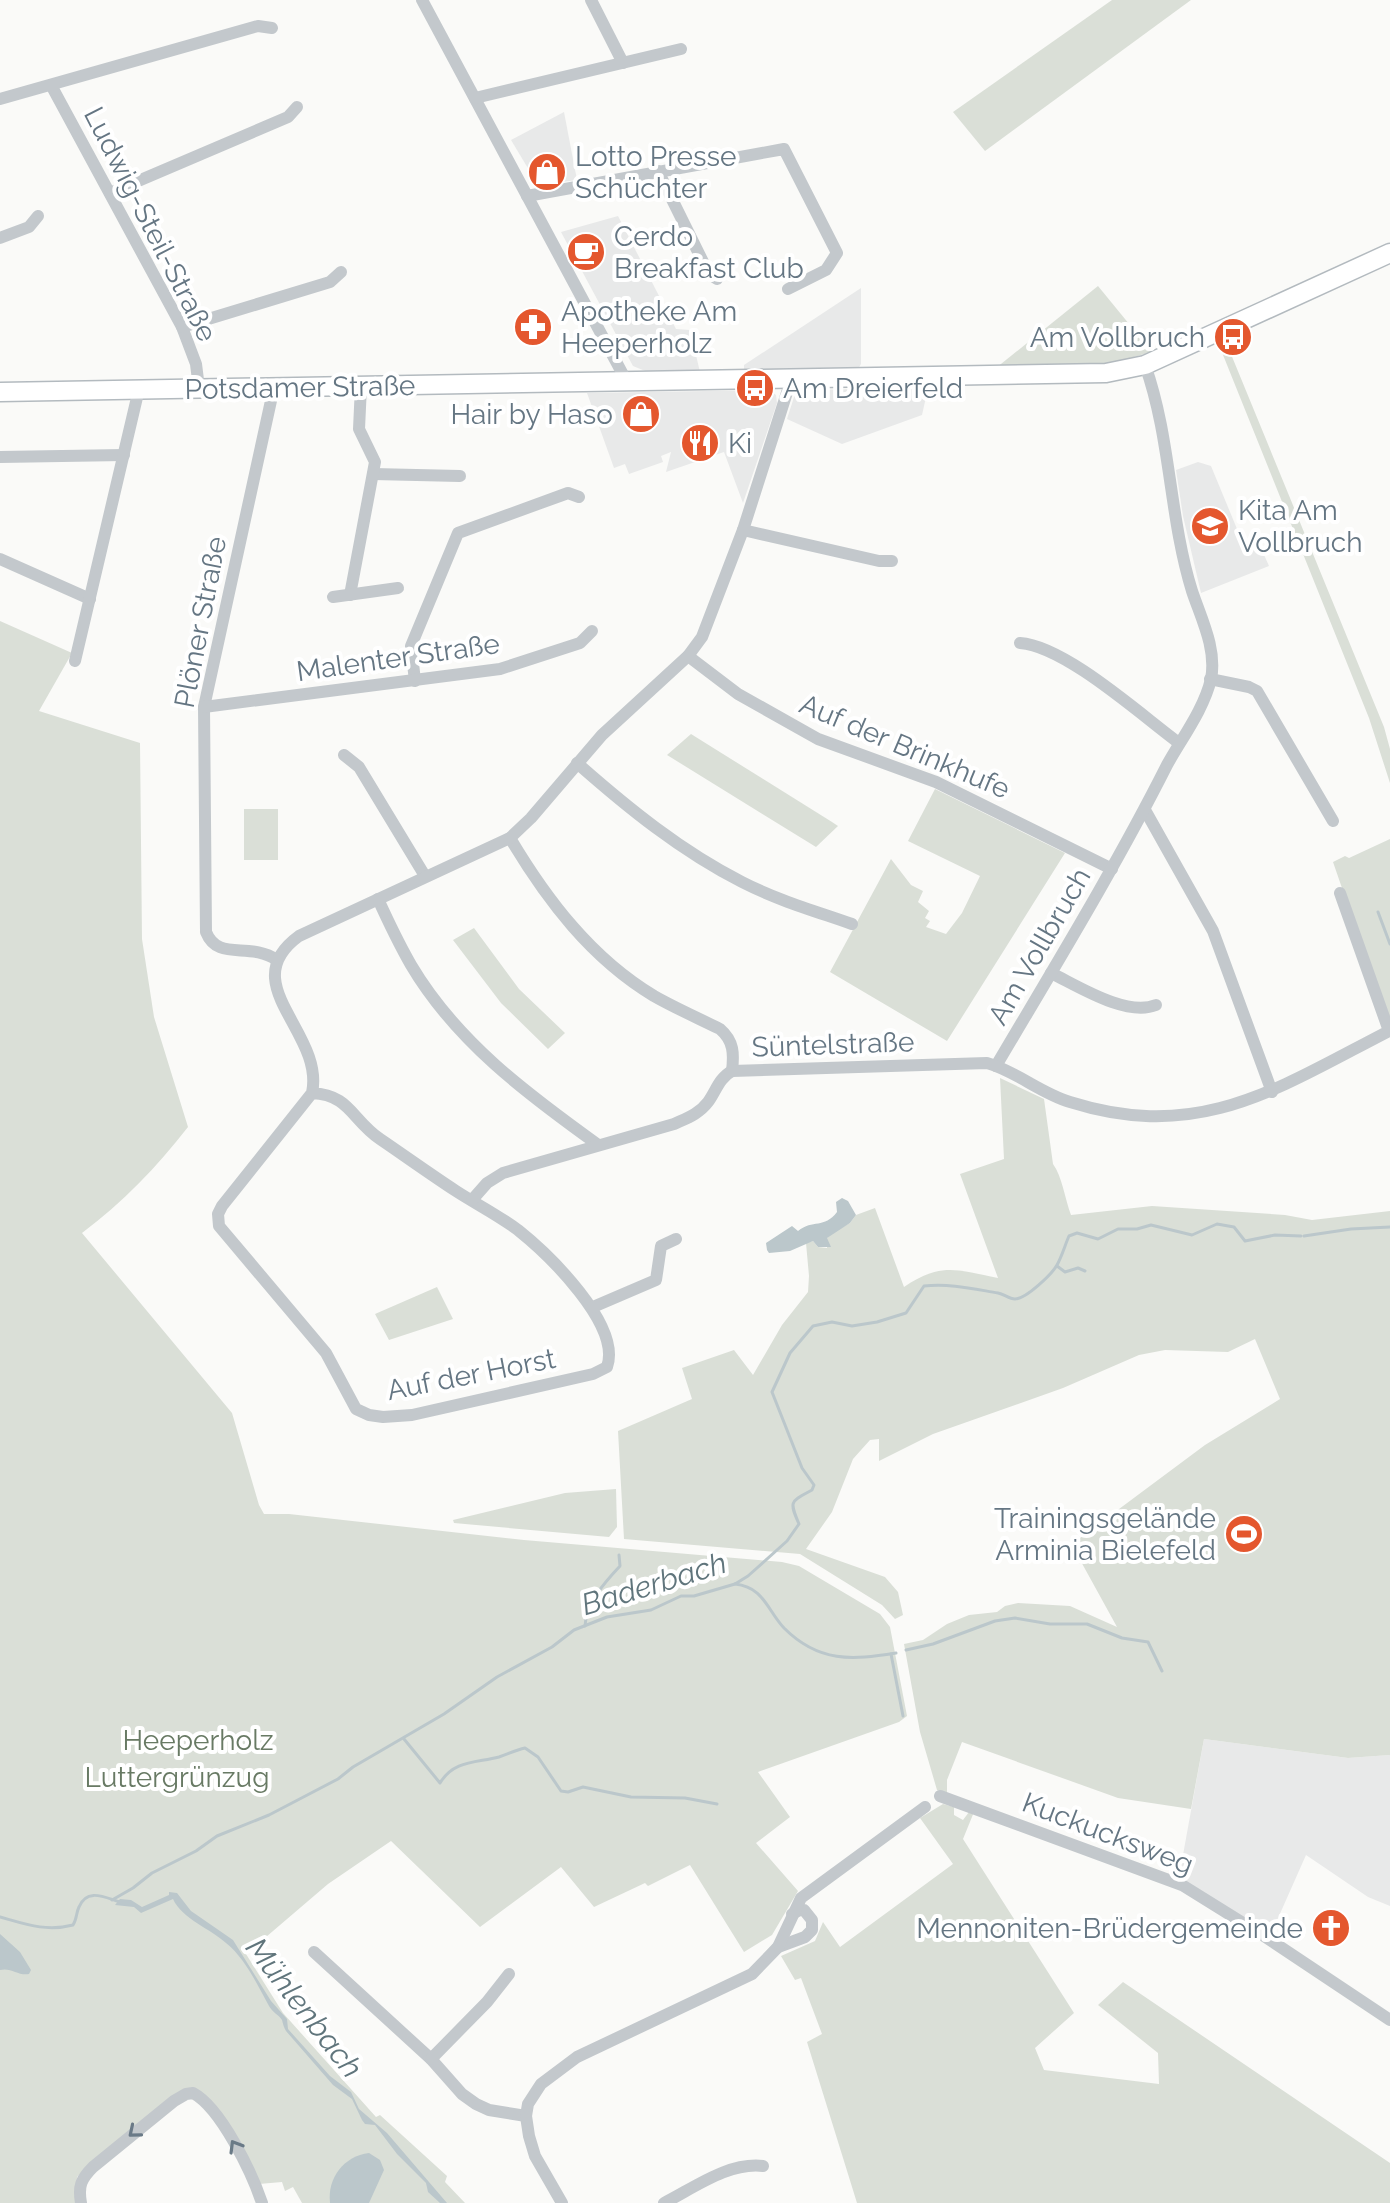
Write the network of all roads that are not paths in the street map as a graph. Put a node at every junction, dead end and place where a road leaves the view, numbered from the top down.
1 (422, 0) edge
2 (591, 0) edge
3 (272, 28) dead end
4 (681, 49) dead end
5 (623, 63) junction
6 (51, 85) junction
7 (475, 98) junction
8 (0, 99) edge
9 (297, 107) dead end
10 (658, 171) junction
11 (110, 193) junction
12 (527, 196) junction
13 (38, 216) dead end
14 (0, 238) edge
15 (1390, 253) edge
16 (341, 272) dead end
17 (717, 279) dead end
18 (788, 289) dead end
19 (182, 327) junction
20 (1145, 365) junction
21 (791, 380) junction
22 (627, 382) junction
23 (361, 386) junction
24 (274, 387) junction
25 (199, 388) junction
26 (139, 389) junction
27 (0, 392) edge
28 (124, 455) junction
29 (0, 457) edge
30 (373, 474) junction
31 (460, 476) dead end
32 (579, 497) dead end
33 (743, 530) junction
34 (0, 559) edge
35 (892, 561) dead end
36 (398, 588) dead end
37 (350, 595) junction
38 (333, 597) dead end
39 (90, 599) junction
40 (592, 631) dead end
41 (1020, 643) dead end
42 (688, 656) junction
43 (75, 661) dead end
44 (1210, 679) junction
45 (415, 681) junction
46 (204, 707) junction
47 (1179, 743) junction
48 (344, 755) dead end
49 (577, 763) junction
50 (1145, 810) junction
51 (1333, 821) dead end
52 (510, 838) junction
53 (1112, 869) junction
54 (425, 876) junction
55 (1340, 893) dead end
56 (378, 899) junction
57 (852, 924) dead end
58 (277, 960) junction
59 (1051, 973) junction
60 (1156, 1005) dead end
61 (996, 1066) junction
62 (732, 1071) junction
63 (1272, 1092) junction
64 (312, 1093) junction
65 (597, 1144) junction
66 (472, 1200) junction
67 (676, 1239) dead end
68 (593, 1307) junction
69 (940, 1796) dead end
70 (925, 1807) dead end
71 (792, 1914) junction
72 (778, 1947) junction
73 (314, 1952) dead end
74 (509, 1974) dead end
75 (1390, 2020) edge
76 (431, 2059) junction
77 (526, 2116) junction
78 (763, 2166) dead end
79 (81, 2203) edge
80 (262, 2203) edge
81 (562, 2203) edge
82 (664, 2203) edge

1 - 7 street
2 - 5 street
3 - 6 street
4 - 5 street
5 - 7 street
6 - 8 street
6 - 11 street, Ludwig-Steil-Straße
7 - 12 street
9 - 11 street
10 - 12 street
10 - 17 street
10 - 18 street
11 - 19 street, Ludwig-Steil-Straße
12 - 22 street
13 - 14 street
15 - 20 street, Potsdamer Straße
16 - 19 street
19 - 25 street, Ludwig-Steil-Straße
20 - 21 street, Potsdamer Straße
20 - 44 street, Am Vollbruch
21 - 22 street, Potsdamer Straße
21 - 33 street
22 - 23 street, Potsdamer Straße
23 - 24 street, Potsdamer Straße
23 - 30 street
24 - 25 street, Potsdamer Straße
24 - 46 street, Plöner Straße
25 - 26 street, Potsdamer Straße
26 - 27 street, Potsdamer Straße
26 - 28 street
28 - 29 street
28 - 39 street
30 - 31 street
30 - 37 street
32 - 45 street
33 - 35 street
33 - 42 street
34 - 39 street
36 - 37 street
37 - 38 street
39 - 43 street
40 - 45 street, Malenter Straße
41 - 47 street
42 - 49 street
42 - 53 street, Auf der Brinkhufe
44 - 47 street, Am Vollbruch
44 - 51 street
45 - 46 street, Malenter Straße
46 - 58 street, Plöner Straße
47 - 50 street, Am Vollbruch
48 - 54 street
49 - 52 street
49 - 57 street
50 - 53 street, Am Vollbruch
50 - 63 street
52 - 54 street
52 - 62 street
53 - 59 street, Am Vollbruch
54 - 56 street
55 - 63 street
56 - 58 street
56 - 65 street
58 - 64 street
59 - 60 street
59 - 61 street, Am Vollbruch
61 - 62 street, Süntelstraße
61 - 63 street
62 - 65 street, Süntelstraße
64 - 66 street
64 - 68 street, Auf der Horst
65 - 66 street, Süntelstraße
66 - 68 street
67 - 68 street
69 - 75 street, Kuckucksweg
70 - 71 street
71 - 72 street
71 - 72 street
72 - 77 street
73 - 76 street
74 - 76 street
76 - 77 street
77 - 81 street
78 - 82 street
80 -> 79 street

